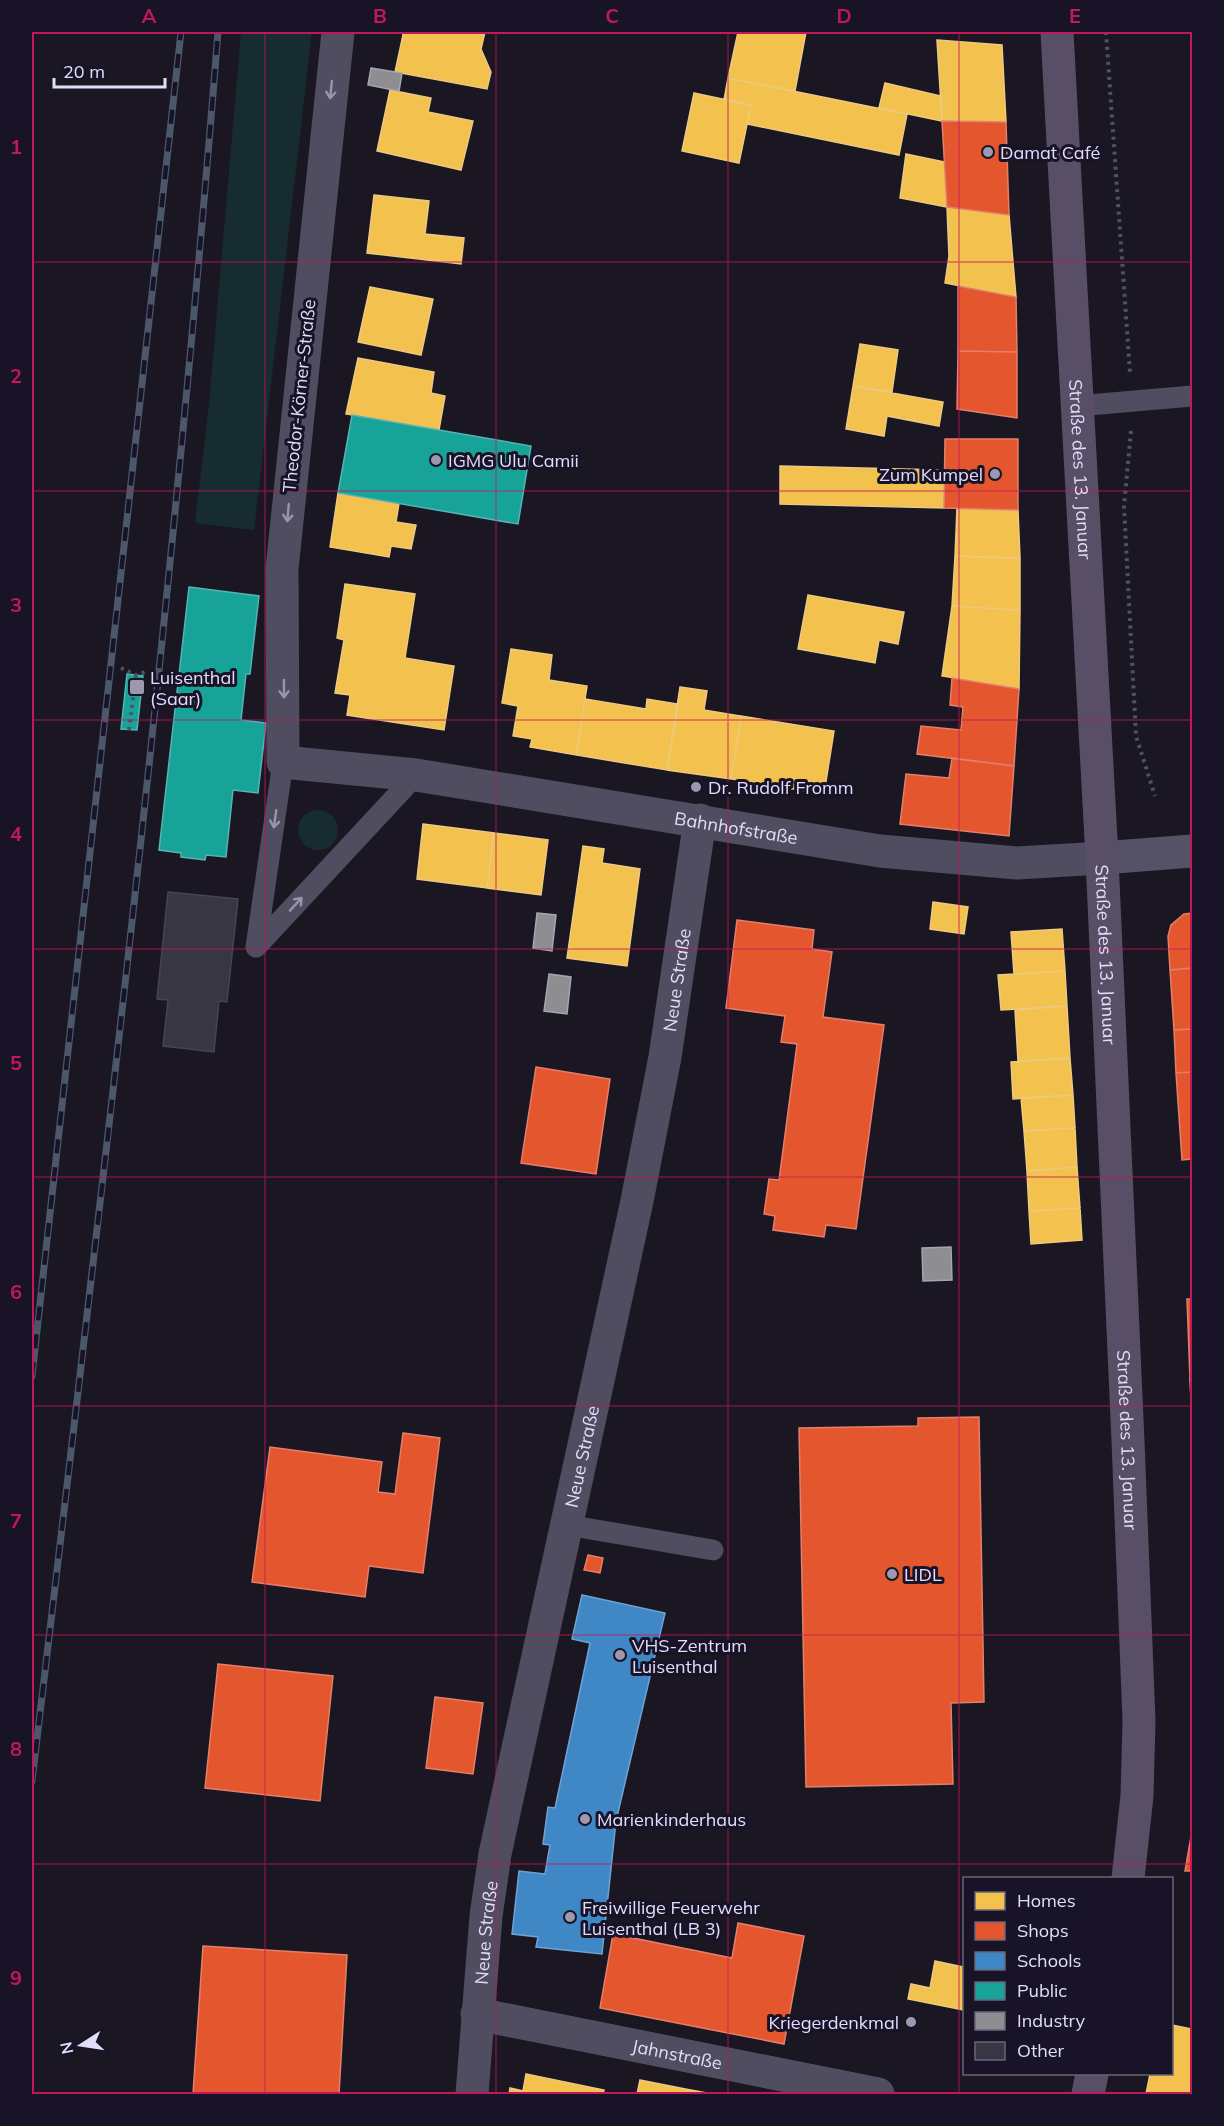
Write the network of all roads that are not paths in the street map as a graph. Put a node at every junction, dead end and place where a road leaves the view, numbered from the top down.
1 (338, 32) edge
2 (1057, 32) edge
3 (1192, 396) edge
4 (1077, 406) junction
5 (283, 762) junction
6 (416, 775) junction
7 (700, 820) junction
8 (1192, 851) edge
9 (1102, 858) junction
10 (567, 1525) junction
11 (713, 1550) dead end
12 (1128, 1877) edge
13 (477, 2014) junction
14 (1092, 2075) edge
15 (472, 2094) edge
16 (878, 2094) edge
17 (1088, 2094) edge

1 -> 5 street, Theodor-Körner-Straße
2 - 4 main road, Straße des 13. Januar
3 - 4 lane
4 - 9 main road, Straße des 13. Januar
5 - 6 street, Bahnhofstraße
5 -> 6 lane
6 - 7 street, Bahnhofstraße
7 - 9 street, Bahnhofstraße
7 - 10 street, Neue Straße
8 - 9 main road, Bahnhofstraße
9 - 12 main road, Straße des 13. Januar
10 - 11 lane
10 - 13 street, Neue Straße
13 - 15 street, Neue Straße
13 - 16 street, Jahnstraße
14 - 17 main road

